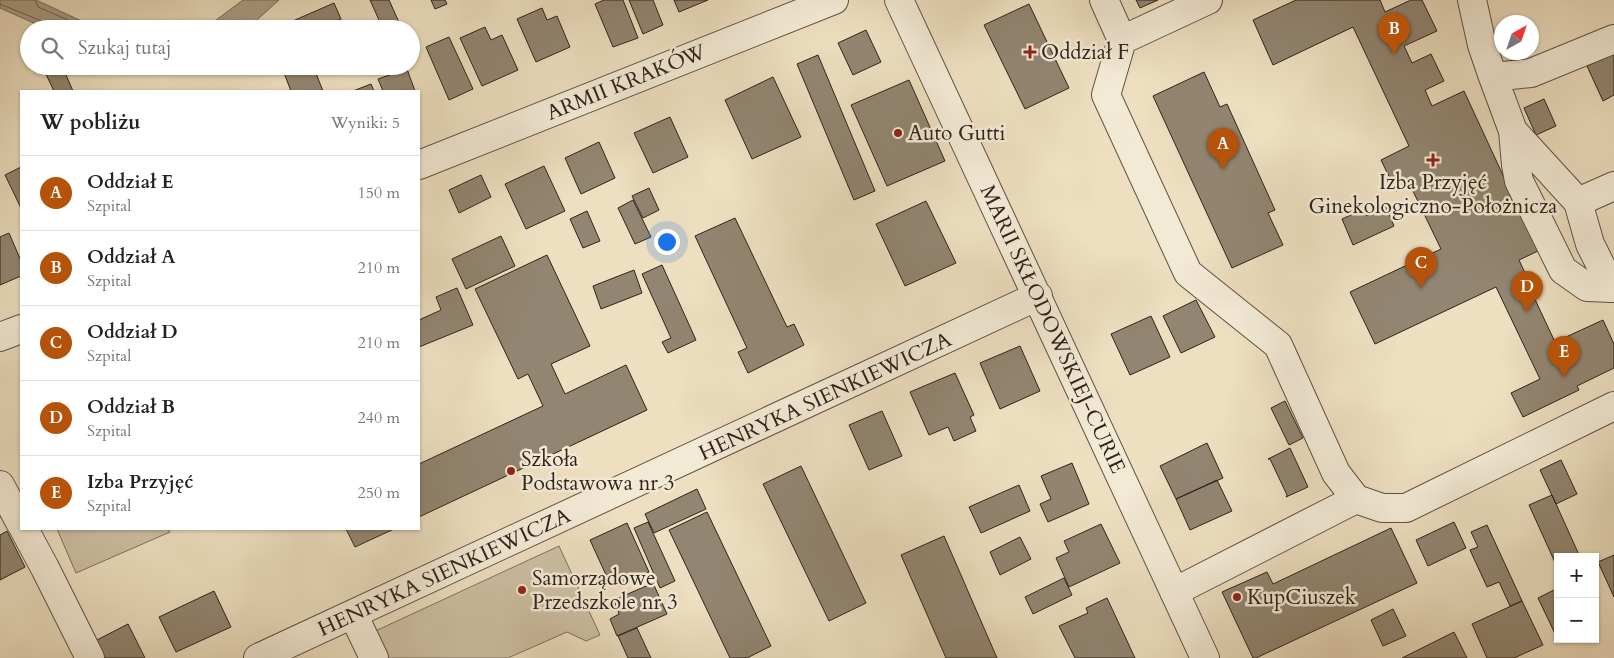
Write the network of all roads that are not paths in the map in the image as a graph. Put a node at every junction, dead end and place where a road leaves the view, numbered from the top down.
1 (834, 0) edge
2 (899, 0) edge
3 (1104, 0) edge
4 (1208, 0) edge
5 (1472, 0) edge
6 (1614, 39) edge
7 (1122, 40) junction
8 (1493, 77) junction
9 (1513, 131) junction
10 (420, 166) edge
11 (1614, 186) edge
12 (1578, 202) junction
13 (1613, 287) edge
14 (1038, 296) junction
15 (20, 328) edge
16 (0, 337) edge
17 (1614, 406) edge
18 (0, 485) edge
19 (1356, 499) junction
20 (20, 522) edge
21 (25, 530) edge
22 (1174, 592) junction
23 (353, 614) junction
24 (90, 658) edge
25 (258, 658) edge
26 (374, 658) edge
27 (1205, 658) edge

1 - 10 street, ARMII KRAKÓW
2 - 14 street, MARII SKŁODOWSKIEJ-CURIE
3 - 7 street
4 - 7 street
5 - 8 street
6 - 8 street
7 - 19 street
8 - 9 street
9 - 12 street
9 - 13 street
11 - 12 street
12 - 13 street
14 - 22 street, MARII SKŁODOWSKIEJ-CURIE
14 - 23 street, HENRYKA SIENKIEWICZA
15 - 16 street
17 - 19 street
18 - 20 street
19 - 22 street
21 - 24 street
22 - 27 street, MARII SKŁODOWSKIEJ-CURIE
23 - 25 street, HENRYKA SIENKIEWICZA
23 - 26 street

